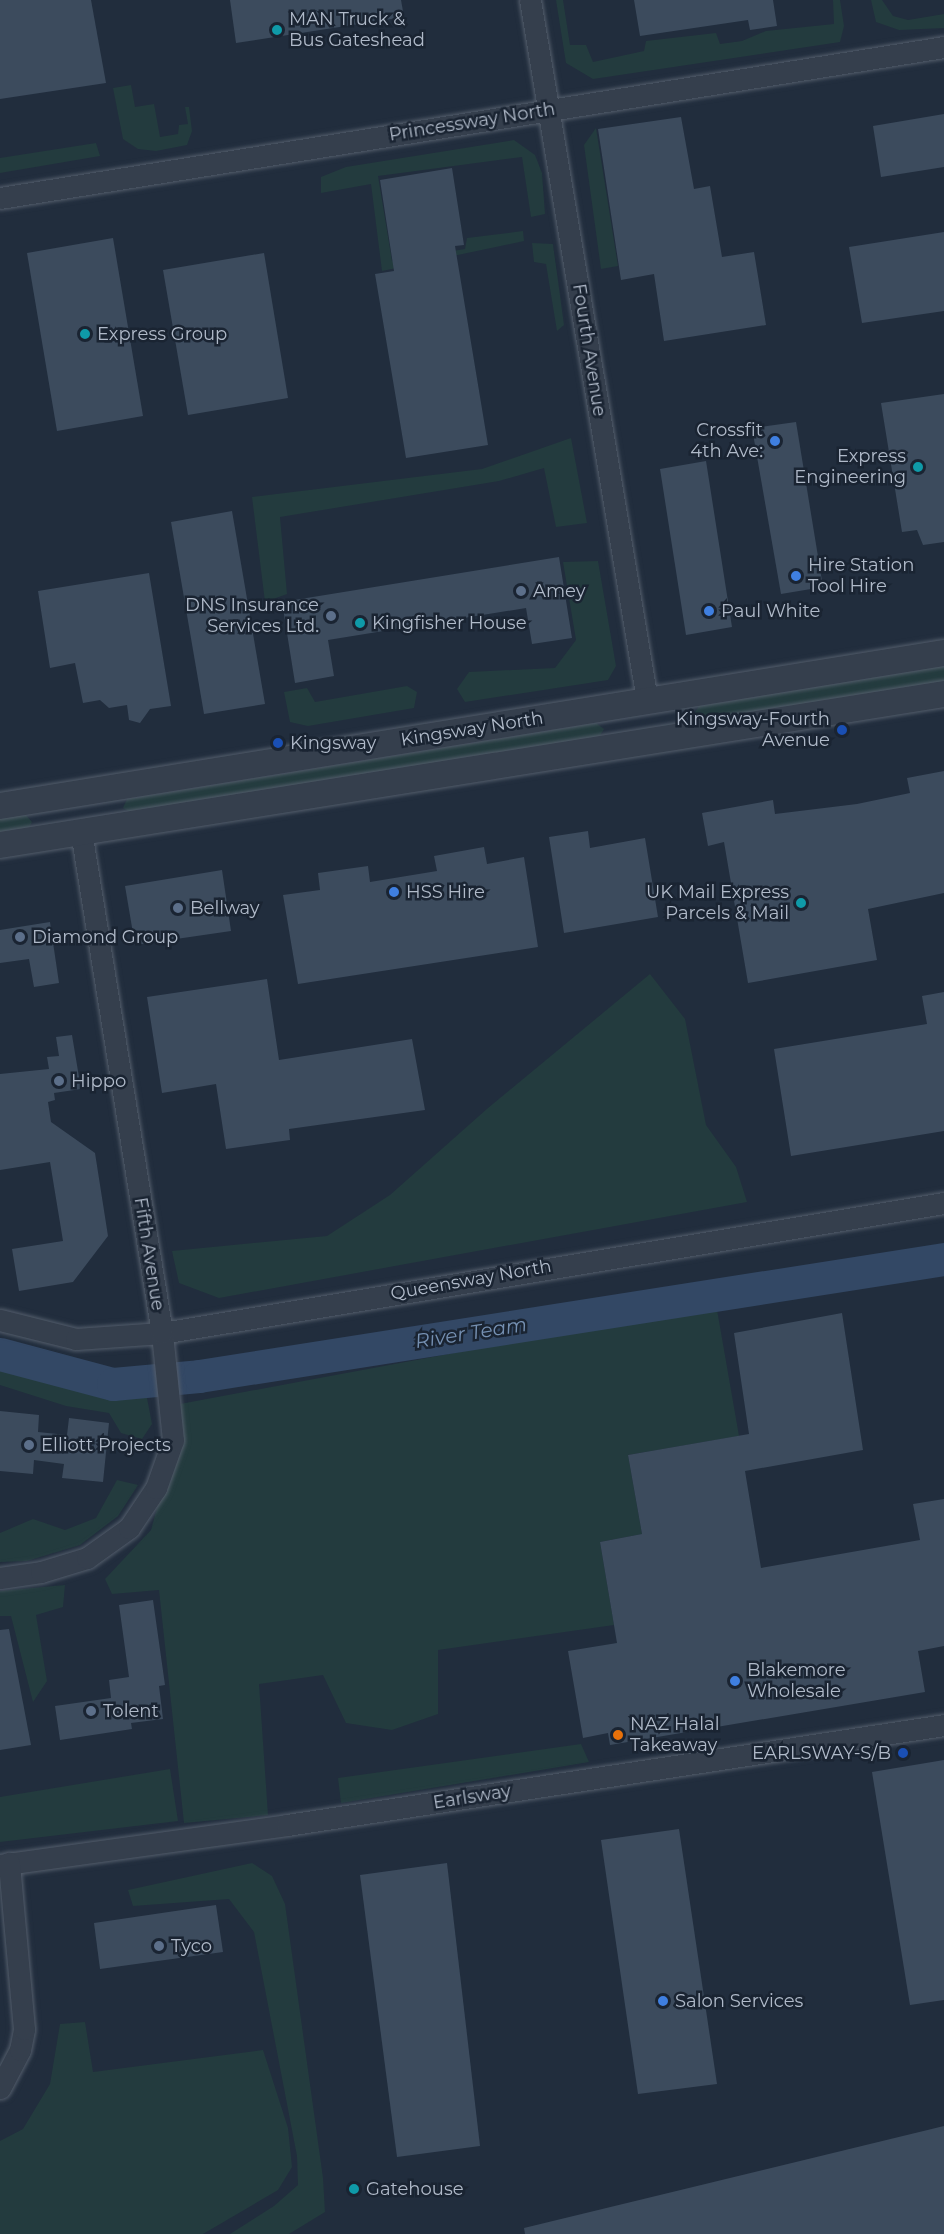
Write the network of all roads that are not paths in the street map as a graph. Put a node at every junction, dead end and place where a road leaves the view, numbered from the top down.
1 (530, 0) edge
2 (944, 48) edge
3 (549, 110) junction
4 (0, 198) edge
5 (944, 653) edge
6 (944, 694) edge
7 (647, 700) junction
8 (654, 740) junction
9 (75, 794) junction
10 (0, 806) edge
11 (81, 831) junction
12 (0, 845) edge
13 (944, 1203) edge
14 (0, 1320) edge
15 (162, 1333) junction
16 (0, 1578) edge
17 (944, 1725) edge
18 (4, 1864) edge
19 (0, 2088) edge

1 - 3 street, Fourth Avenue
2 - 3 street, Princessway North
3 - 4 street, Princessway North
3 - 7 street, Fourth Avenue
5 - 7 street, Kingsway North
6 - 8 street
7 - 8 street
7 - 9 street, Kingsway North
8 - 11 street
9 - 10 street, Kingsway North
9 - 11 street
11 - 12 street
11 - 15 street, Fifth Avenue
13 - 15 street, Queensway North
14 - 15 street, Queensway North
15 - 16 street, Fifth Avenue
17 - 18 street, Earlsway
18 - 19 street

